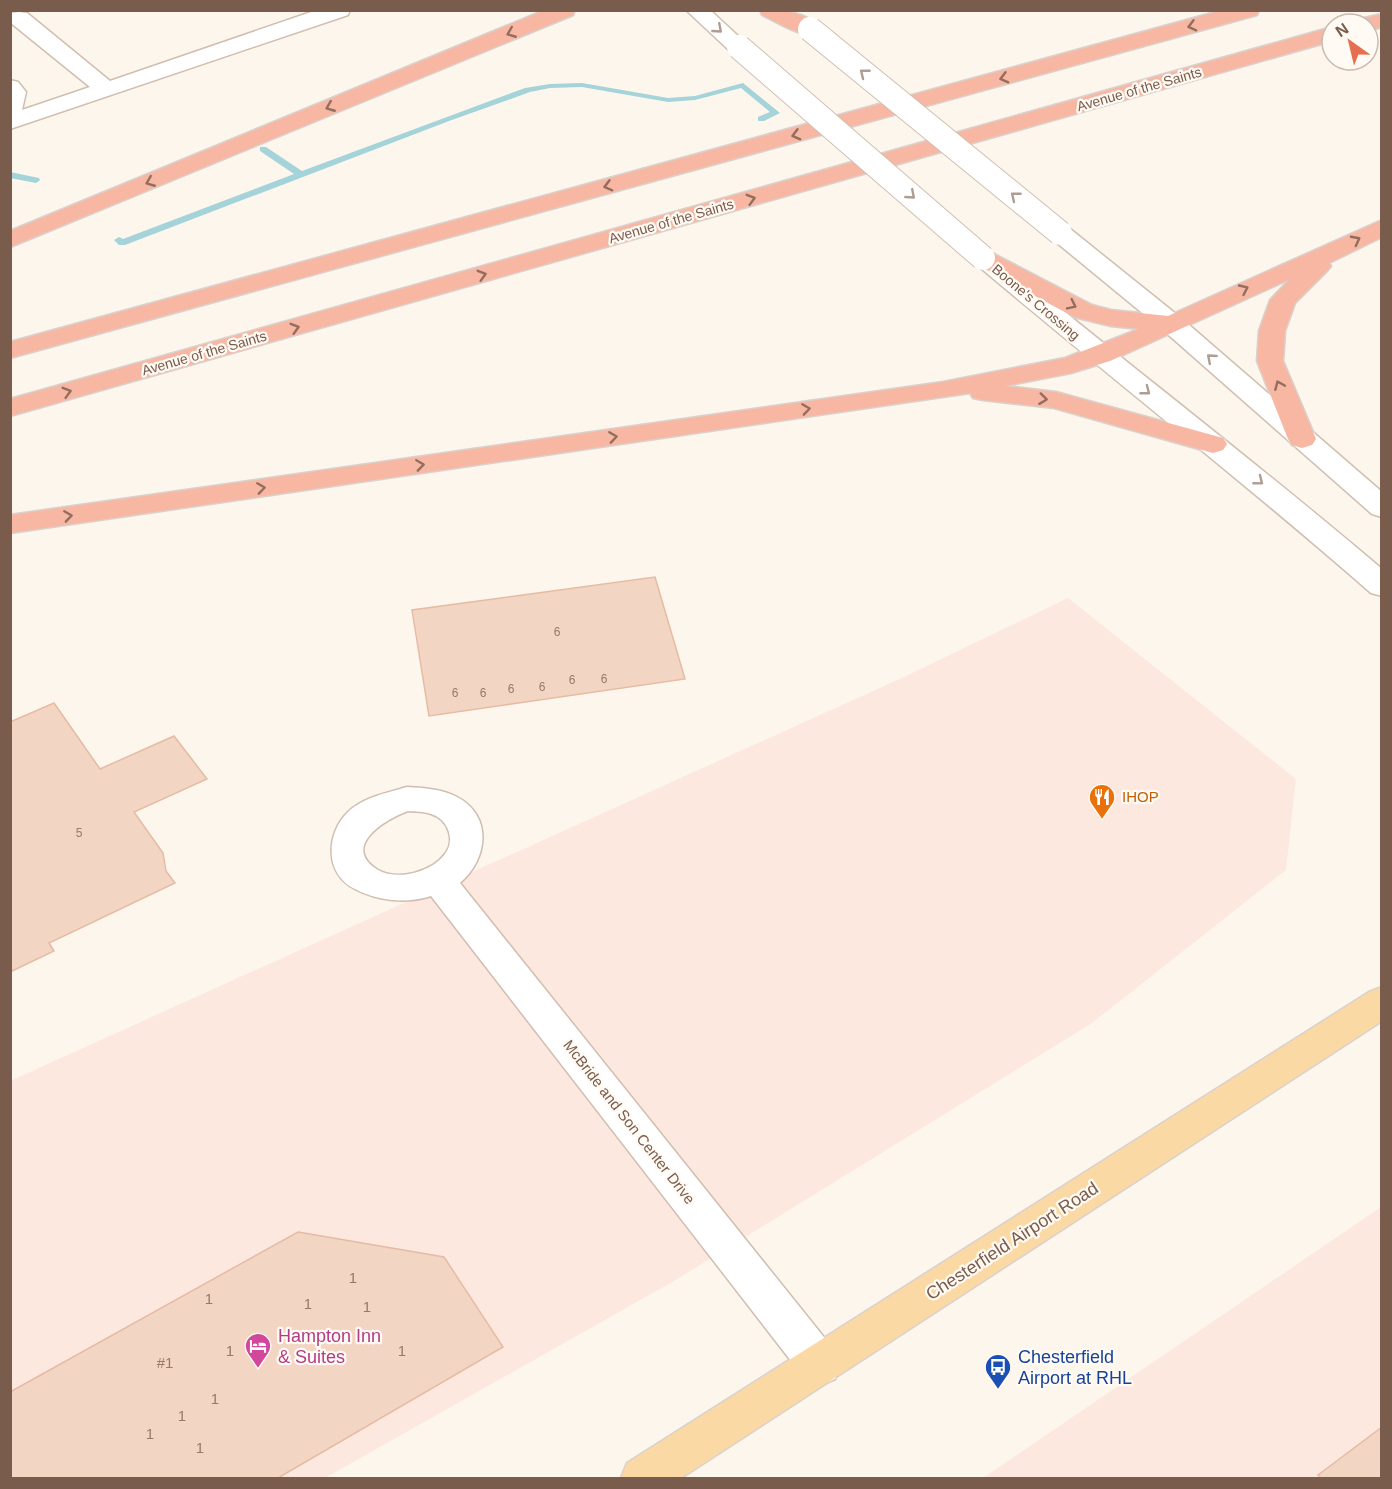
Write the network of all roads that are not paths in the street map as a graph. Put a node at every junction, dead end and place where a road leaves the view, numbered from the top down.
1 (340, 10) edge
2 (565, 10) edge
3 (696, 10) edge
4 (770, 10) edge
5 (786, 10) edge
6 (1249, 10) edge
7 (20, 18) edge
8 (810, 29) junction
9 (1320, 37) edge
10 (10, 87) edge
11 (107, 90) junction
12 (10, 113) edge
13 (10, 122) edge
14 (1382, 226) edge
15 (10, 240) edge
16 (1330, 254) junction
17 (983, 258) junction
18 (1173, 324) junction
19 (10, 350) edge
20 (1100, 355) junction
21 (943, 390) junction
22 (10, 408) edge
23 (1213, 444) junction
24 (1310, 446) junction
25 (1382, 487) edge
26 (1382, 508) edge
27 (10, 524) edge
28 (1382, 586) edge
29 (438, 880) dead end
30 (1382, 1002) edge
31 (820, 1365) junction
32 (643, 1479) edge

1 - 11 street
2 -> 15 highway
3 -> 17 street, Boone's Crossing, bridge
4 - 8 highway
5 - 8 street
6 -> 19 highway
7 - 11 street
18 -> 8 street, bridge
22 -> 9 highway, Avenue of the Saints
10 - 12 street
11 - 13 street
16 -> 14 highway
18 -> 16 highway
24 -> 16 highway
17 -> 18 highway
17 - 20 street, Boone's Crossing
18 - 20 highway
24 -> 18 street
20 - 21 highway
20 -> 23 street, Boone's Crossing
21 -> 23 highway
27 -> 21 highway
23 -> 28 street, Boone's Crossing
24 - 25 street
24 - 26 street
29 - 31 street, McBride and Son Center Drive
30 - 31 main road, Chesterfield Airport Road
31 - 32 main road, Chesterfield Airport Road

